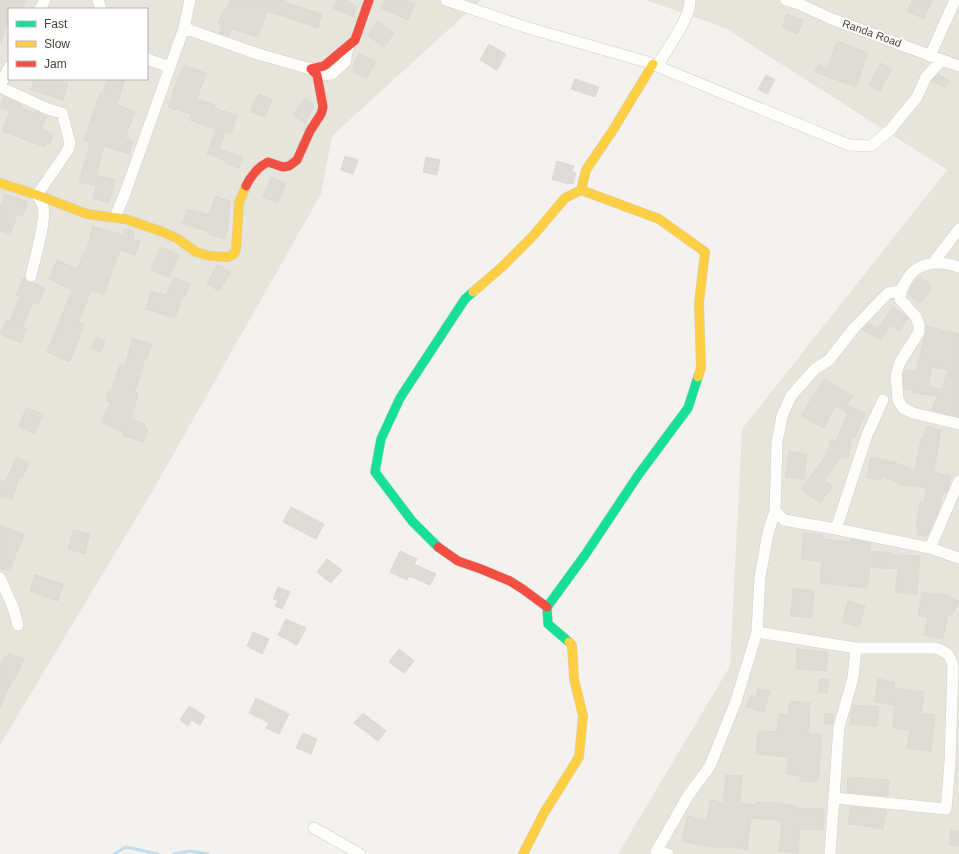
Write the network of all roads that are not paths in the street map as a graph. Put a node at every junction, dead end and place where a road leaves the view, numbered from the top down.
1 (190, 0) edge
2 (369, 0) edge
3 (446, 0) edge
4 (690, 0) edge
5 (786, 0) edge
6 (955, 0) edge
7 (184, 28) junction
8 (348, 46) joint
9 (930, 56) junction
10 (148, 59) edge
11 (942, 60) junction
12 (655, 65) junction
13 (959, 66) edge
14 (170, 67) junction
15 (8, 69) edge
16 (314, 72) junction
17 (0, 87) edge
18 (0, 182) edge
19 (581, 190) junction
20 (37, 195) junction
21 (115, 217) junction
22 (959, 229) edge
23 (934, 263) junction
24 (959, 267) edge
25 (31, 276) dead end
26 (900, 291) junction
27 (883, 400) dead end
28 (959, 424) edge
29 (959, 481) edge
30 (775, 511) junction
31 (836, 529) junction
32 (930, 548) junction
33 (959, 558) edge
34 (0, 578) edge
35 (547, 606) junction
36 (18, 625) dead end
37 (757, 632) junction
38 (856, 648) junction
39 (955, 764) edge
40 (835, 798) junction
41 (314, 828) dead end
42 (360, 854) edge
43 (523, 854) edge
44 (668, 854) edge
45 (830, 854) edge

1 - 7 street
2 - 8 street
3 - 12 street
4 - 12 street
5 - 9 street, Randa Road
6 - 9 street
7 - 14 street
7 - 16 street
8 - 16 street
9 - 11 street, Randa Road
10 - 14 street
11 - 12 street
11 - 13 street, Randa Road
12 - 19 street
14 - 21 street
15 - 17 street
16 - 21 street
17 - 20 street
18 - 20 street
19 - 35 street
19 - 35 street
20 - 21 street
20 - 25 street
22 - 23 street
23 - 24 street
23 - 26 street
26 - 28 street
26 - 30 street
27 - 31 street
29 - 32 street
30 - 31 street
30 - 37 street
31 - 32 street
32 - 33 street
34 - 36 street
35 - 43 street
37 - 38 street
37 - 44 street
38 - 39 street
38 - 40 street
39 - 40 street
40 - 45 street
41 - 42 street

